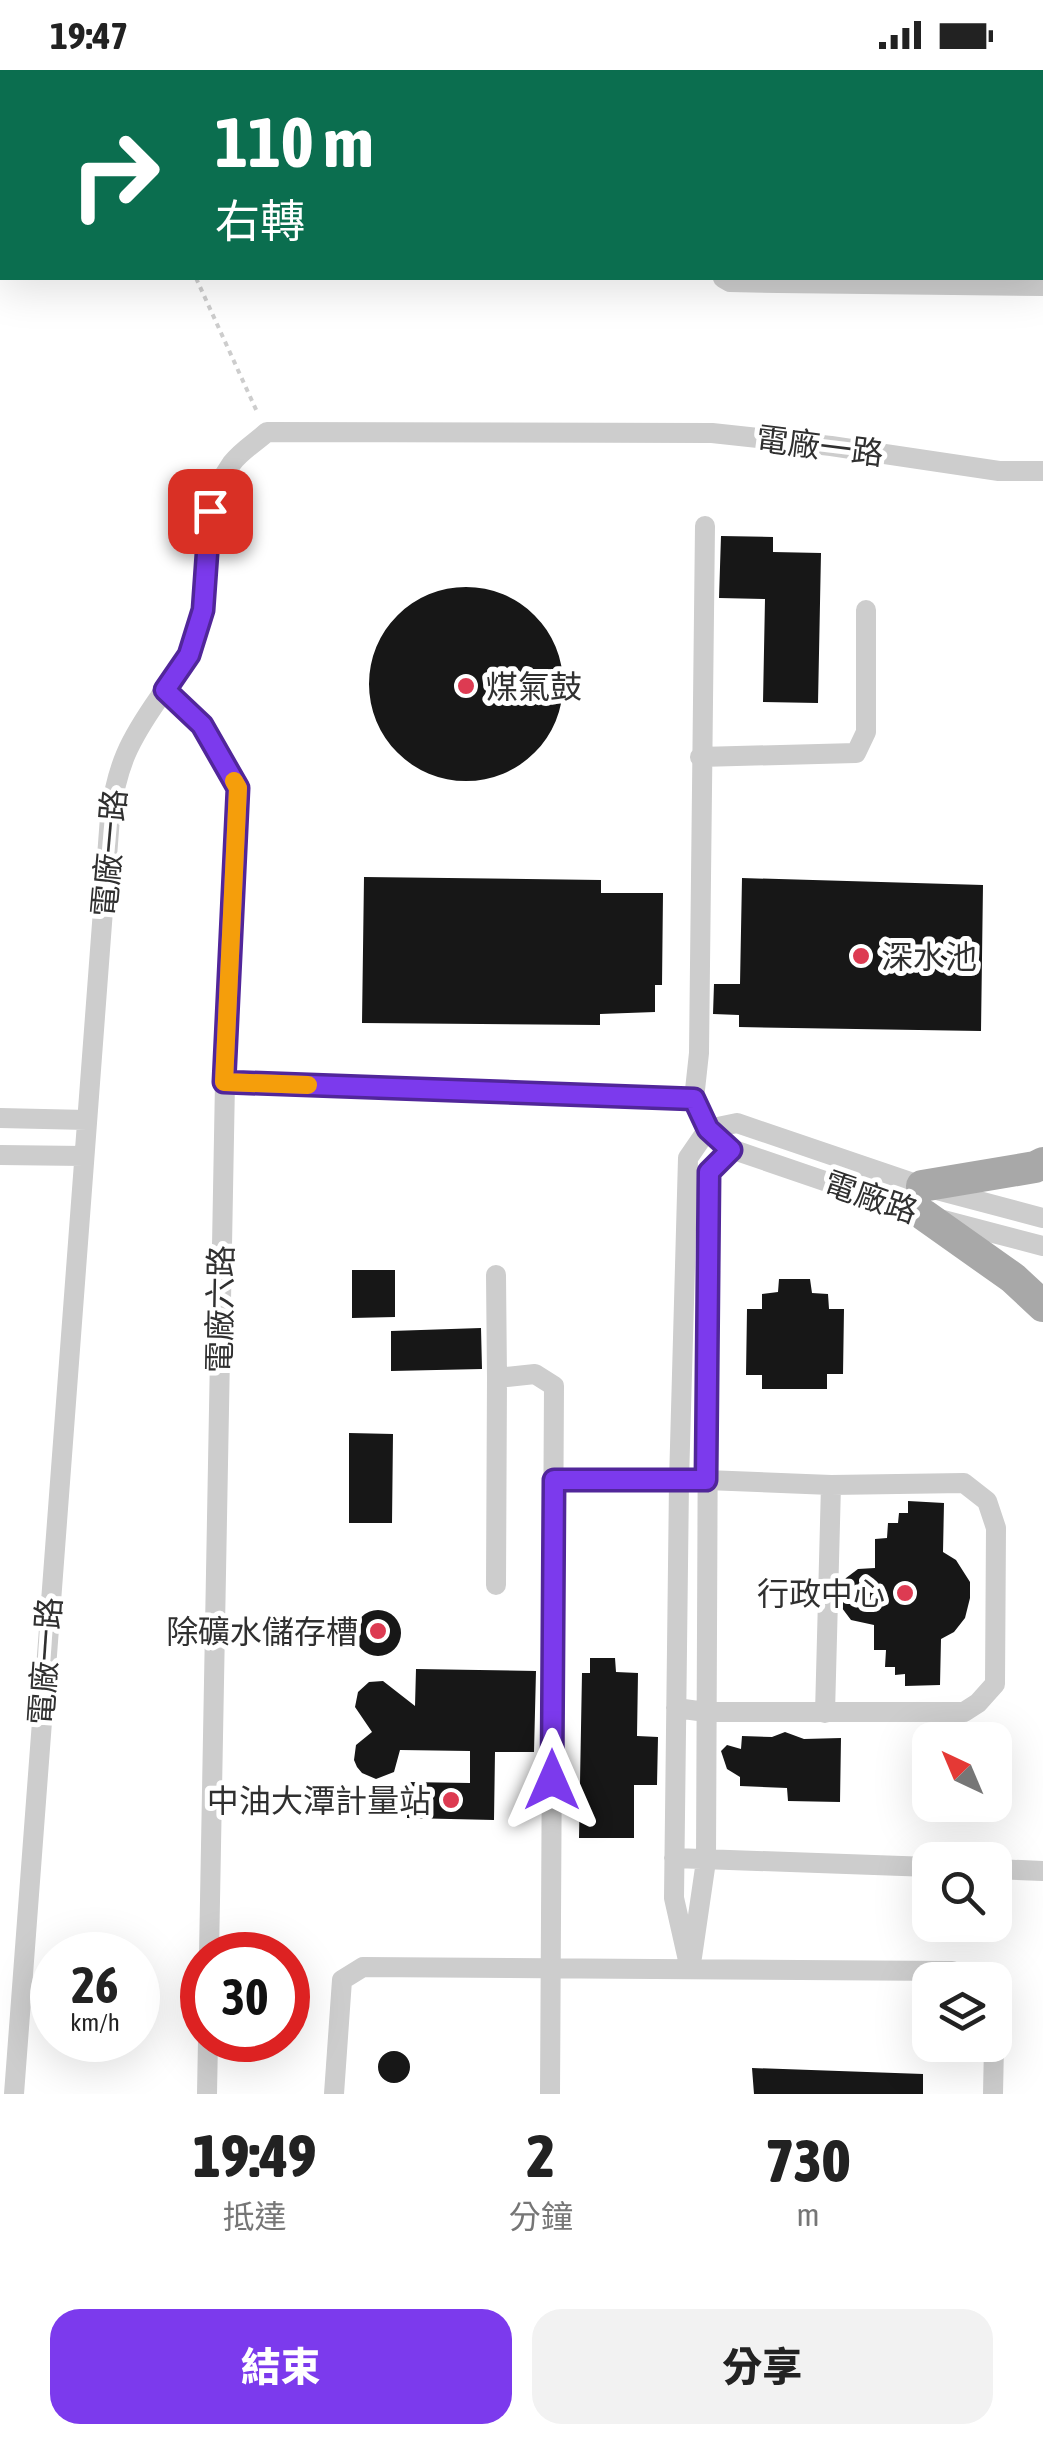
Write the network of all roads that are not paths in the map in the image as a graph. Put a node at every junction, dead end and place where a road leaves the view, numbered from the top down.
1 (726, 280) edge
2 (1043, 286) edge
3 (1043, 471) edge
4 (704, 526) dead end
5 (866, 610) dead end
6 (165, 690) junction
7 (700, 757) junction
8 (224, 1082) junction
9 (694, 1099) junction
10 (0, 1118) edge
11 (87, 1120) junction
12 (708, 1129) junction
13 (731, 1150) junction
14 (0, 1155) edge
15 (84, 1156) junction
16 (1043, 1163) edge
17 (923, 1201) junction
18 (1043, 1218) edge
19 (1043, 1246) edge
20 (496, 1276) dead end
21 (1043, 1306) edge
22 (498, 1378) junction
23 (554, 1480) junction
24 (706, 1480) junction
25 (679, 1482) junction
26 (831, 1485) junction
27 (496, 1584) dead end
28 (676, 1708) junction
29 (706, 1712) junction
30 (825, 1712) junction
31 (674, 1858) junction
32 (706, 1860) junction
33 (912, 1867) edge
34 (1012, 1870) edge
35 (1043, 1871) edge
36 (209, 1932) edge
37 (551, 1968) junction
38 (690, 1969) junction
39 (912, 1971) edge
40 (207, 2062) edge
41 (994, 2062) edge
42 (14, 2094) edge
43 (206, 2094) edge
44 (334, 2094) edge
45 (550, 2094) edge
46 (993, 2094) edge

1 - 2 street
3 - 6 street, 電廠一路
4 - 7 street
5 - 7 street
6 - 8 street, 電廠六路
6 - 11 street, 電廠一路
7 - 9 street
8 - 9 street
8 - 36 street, 電廠六路
9 - 12 street, 電廠路
10 - 11 street
11 - 15 street, 電廠一路
12 - 13 street, 電廠路
12 - 17 street, 電廠路
12 - 25 street
13 - 17 street, 電廠路
13 - 24 street
14 - 15 street
15 - 42 street, 電廠一路
16 - 17 main road
17 - 18 street, 電廠路
17 - 19 street, 電廠路
17 - 21 main road
20 - 22 street
22 - 23 street
22 - 27 street
23 - 25 street
23 - 37 street
24 - 25 street
24 - 26 street
24 - 29 street
25 - 28 street
26 - 30 street
26 - 30 street
28 - 29 street
28 - 31 street
29 - 30 street
29 - 32 street
31 - 32 street
31 - 38 street
32 - 33 street
32 - 38 street
34 - 35 street
37 - 38 street
37 - 44 street
37 - 45 street
38 - 39 street
40 - 43 street
41 - 46 street

